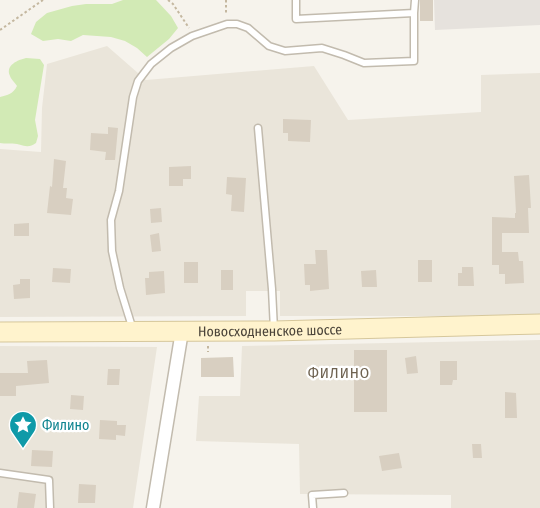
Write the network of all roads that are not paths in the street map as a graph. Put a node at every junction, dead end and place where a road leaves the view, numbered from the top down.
1 (296, 0) edge
2 (414, 0) edge
3 (414, 13) junction
4 (258, 128) dead end
5 (540, 324) edge
6 (134, 331) junction
7 (182, 331) junction
8 (274, 331) junction
9 (0, 332) edge
10 (0, 473) edge
11 (344, 493) dead end
12 (50, 508) edge
13 (153, 508) edge
14 (313, 508) edge

1 - 3 lane
2 - 3 lane
3 - 6 lane
4 - 8 lane
5 - 8 main road, Новосходненское шоссе
6 - 7 main road, Новосходненское шоссе
6 - 9 main road, Новосходненское шоссе
7 - 8 main road, Новосходненское шоссе
7 - 13 street
10 - 12 lane
11 - 14 lane

